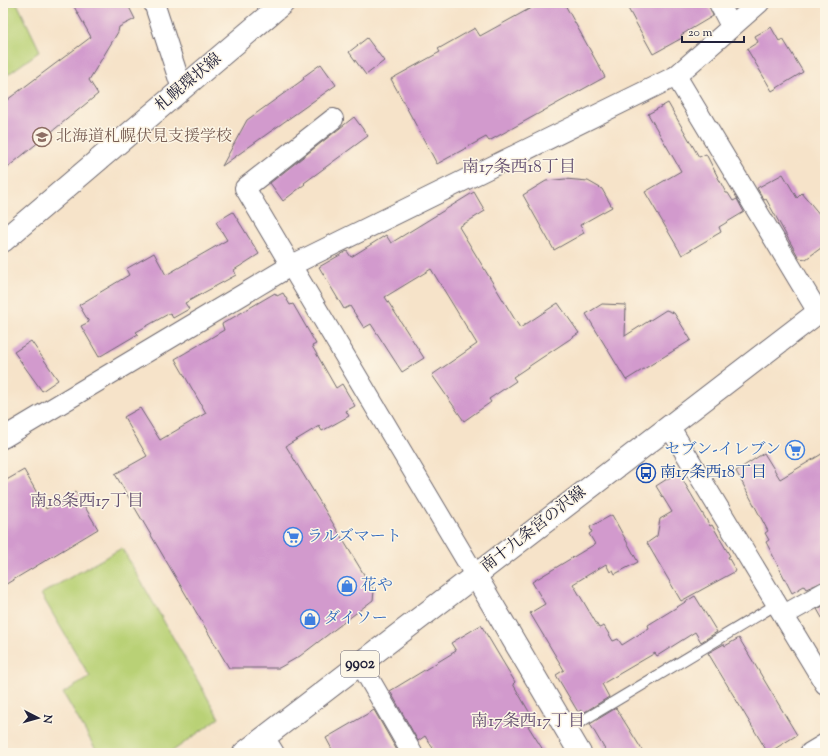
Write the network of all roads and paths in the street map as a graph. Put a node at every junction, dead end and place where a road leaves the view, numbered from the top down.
1 (154, 3) edge
2 (283, 3) edge
3 (720, 3) edge
4 (759, 3) edge
5 (732, 26) junction
6 (676, 76) junction
7 (182, 89) junction
8 (333, 119) dead end
9 (3, 241) edge
10 (292, 265) junction
11 (822, 309) edge
12 (669, 426) junction
13 (3, 438) edge
14 (475, 575) junction
15 (825, 592) edge
16 (780, 610) junction
17 (360, 664) junction
18 (825, 684) edge
19 (567, 730) junction
20 (825, 744) edge
21 (269, 745) edge
22 (244, 753) edge
23 (412, 753) edge
24 (580, 753) edge
25 (810, 753) edge

1 - 7 street
2 - 7 main road, 札幌環状線
3 - 5 street
4 - 5 street
5 - 6 street
6 - 10 street
6 - 11 street
7 - 9 main road, 札幌環状線
8 - 10 street
10 - 13 street
10 - 14 street
11 - 12 main road, 南十九条宮の沢線 / 9902
12 - 14 main road, 南十九条宮の沢線 / 9902
12 - 16 street
14 - 17 main road, 南十九条宮の沢線 / 9902
14 - 19 main road
15 - 16 street
16 - 18 street
16 - 19 lane
17 - 21 main road, 南十九条宮の沢線 / 9902
17 - 23 street
19 - 24 main road
20 - 25 street
21 - 22 main road, 南十九条宮の沢線 / 9902

